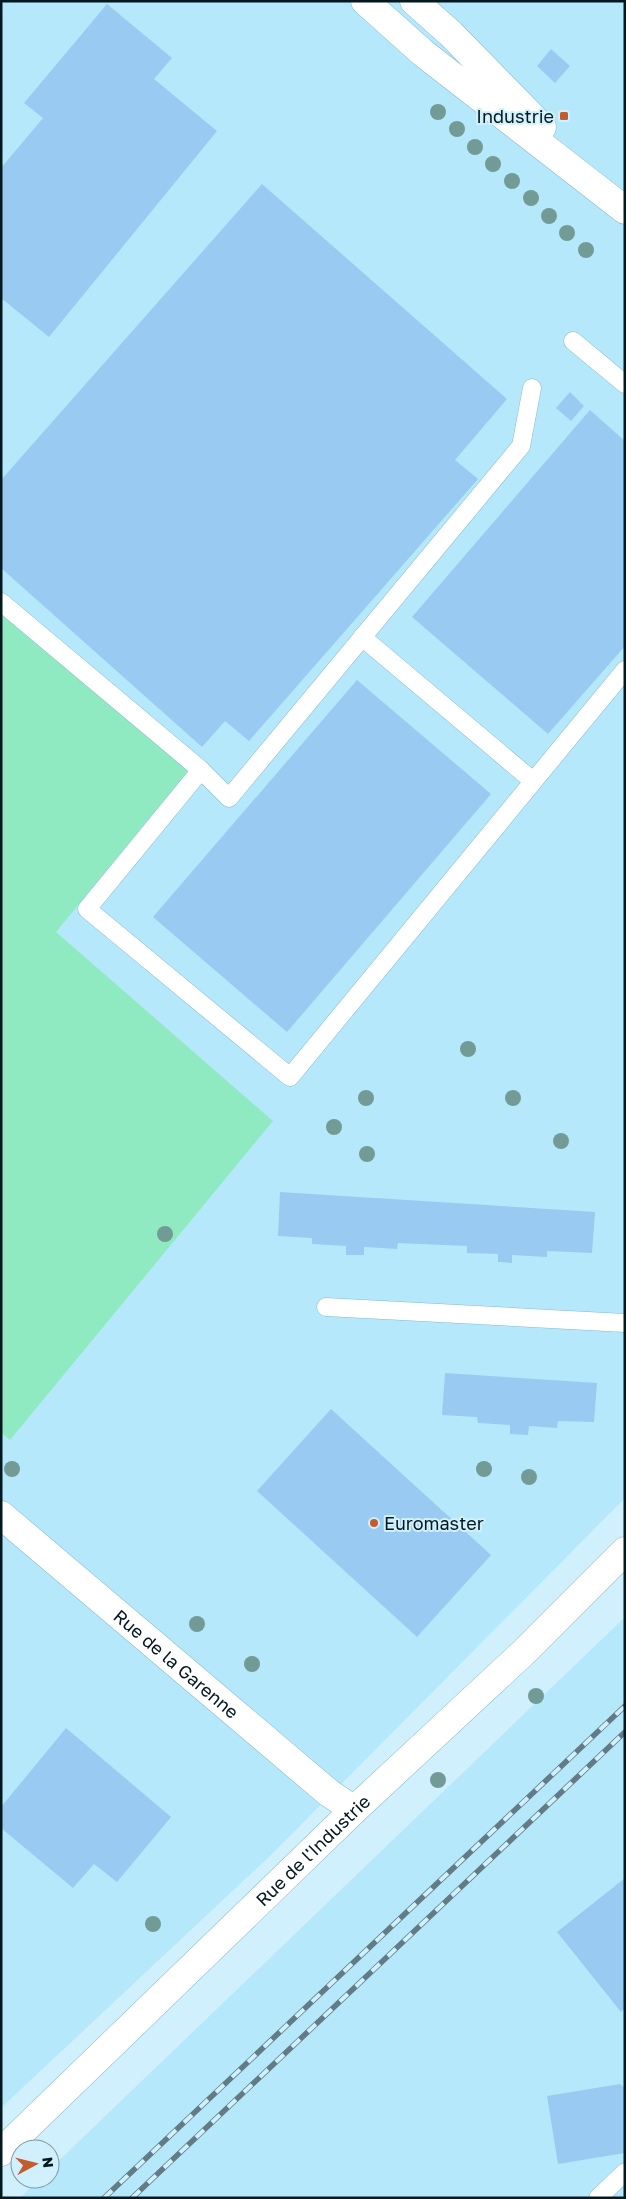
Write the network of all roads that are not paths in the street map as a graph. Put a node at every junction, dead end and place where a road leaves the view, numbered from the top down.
1 (365, 1) edge
2 (414, 1) edge
3 (618, 204) edge
4 (573, 341) dead end
5 (625, 384) edge
6 (532, 388) dead end
7 (1, 602) edge
8 (362, 637) junction
9 (625, 670) edge
10 (201, 770) junction
11 (533, 781) junction
12 (326, 1308) dead end
13 (625, 1323) edge
14 (1, 1515) edge
15 (625, 1551) edge
16 (354, 1810) junction
17 (1, 2152) edge
18 (625, 2172) edge
19 (598, 2198) edge

1 - 3 street
2 - 3 street
4 - 5 lane
6 - 8 lane
7 - 10 lane
8 - 10 lane
8 - 11 lane
9 - 11 lane
10 - 11 lane
12 - 13 lane
14 - 16 street, Rue de la Garenne
15 - 16 street, Rue de l'Industrie
16 - 17 street, Rue de l'Industrie
18 - 19 lane

